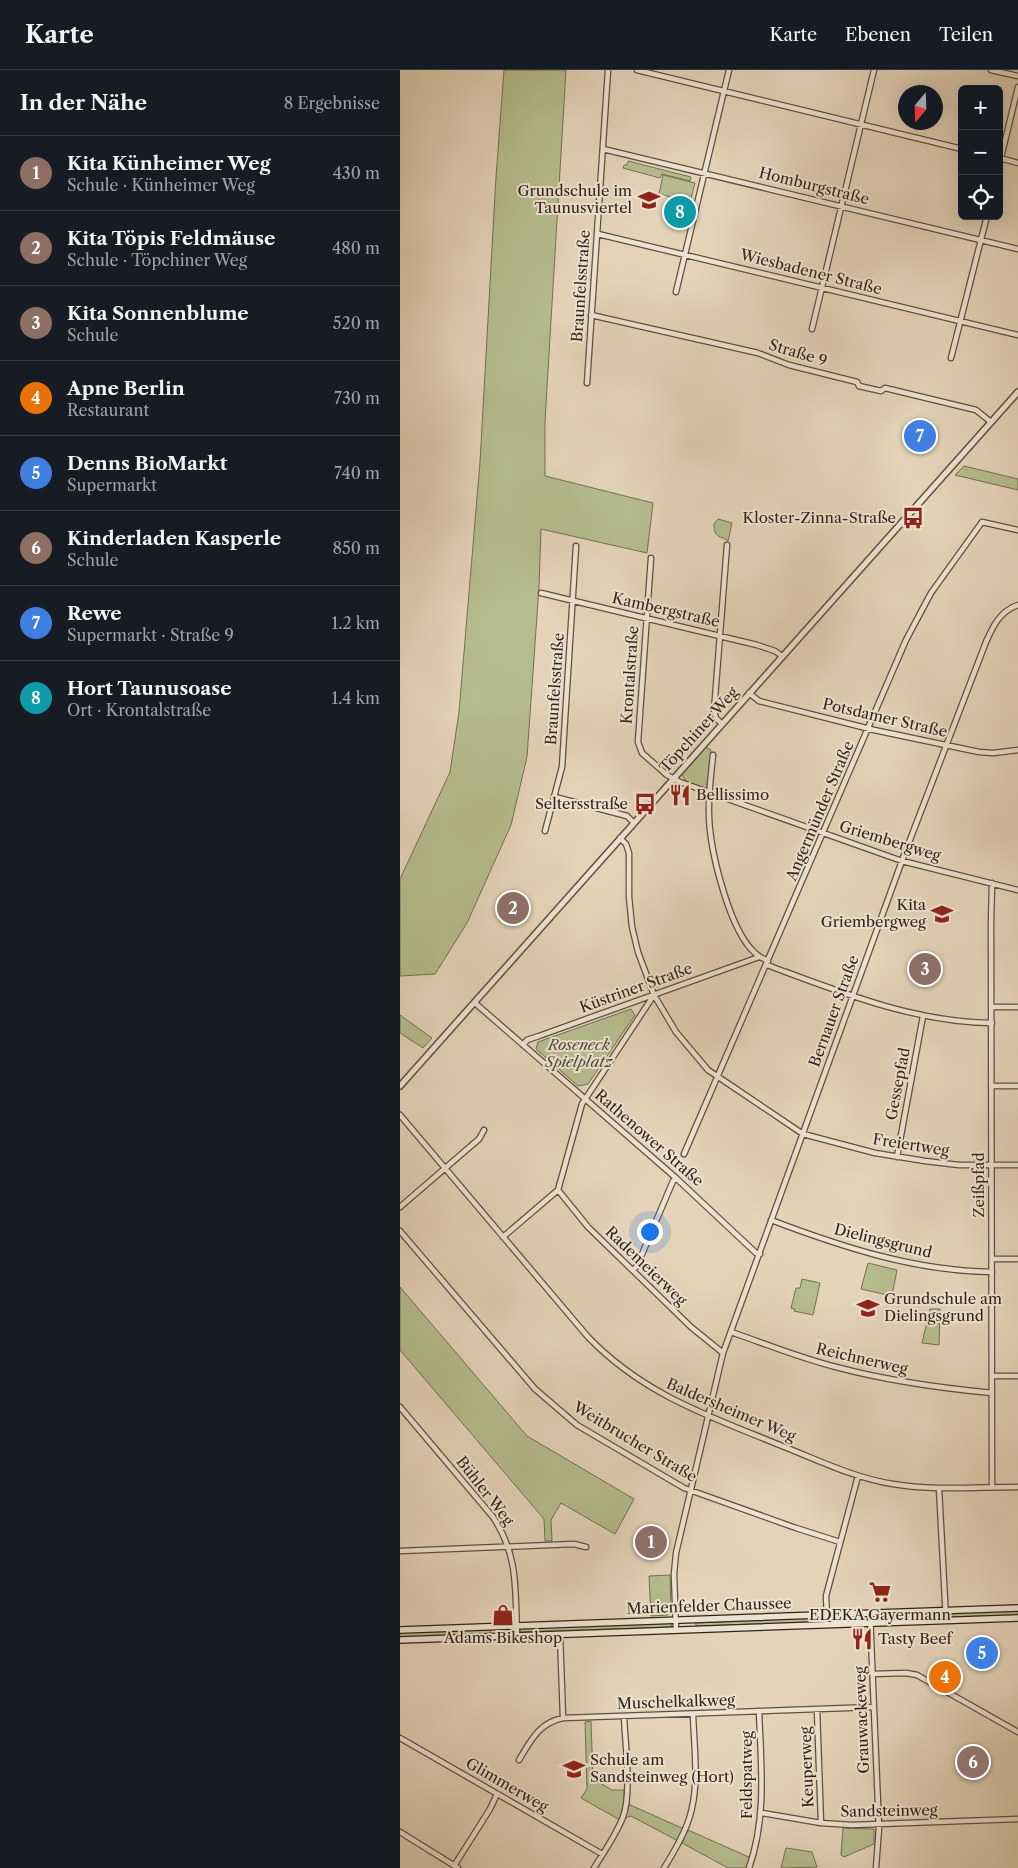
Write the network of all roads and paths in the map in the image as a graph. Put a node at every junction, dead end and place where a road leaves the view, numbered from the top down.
1 (608, 70) edge
2 (637, 70) edge
3 (730, 70) edge
4 (874, 70) edge
5 (992, 70) edge
6 (1018, 76) edge
7 (1018, 87) edge
8 (724, 91) junction
9 (861, 124) junction
10 (1003, 146) edge
11 (958, 148) edge
12 (603, 149) junction
13 (1003, 159) edge
14 (1018, 163) edge
15 (704, 173) junction
16 (841, 206) junction
17 (986, 220) edge
18 (598, 234) junction
19 (981, 240) junction
20 (1018, 249) edge
21 (684, 254) junction
22 (822, 288) junction
23 (676, 292) dead end
24 (591, 314) junction
25 (961, 321) junction
26 (812, 329) dead end
27 (1018, 335) edge
28 (952, 358) dead end
29 (587, 383) dead end
30 (1018, 392) edge
31 (991, 422) junction
32 (1018, 530) edge
33 (726, 545) dead end
34 (576, 546) dead end
35 (651, 558) dead end
36 (541, 593) dead end
37 (573, 601) junction
38 (1018, 605) edge
39 (647, 618) junction
40 (720, 636) junction
41 (782, 656) junction
42 (749, 693) junction
43 (722, 724) junction
44 (869, 729) junction
45 (946, 745) junction
46 (1018, 750) edge
47 (713, 754) dead end
48 (672, 779) junction
49 (709, 793) junction
50 (555, 797) junction
51 (634, 823) junction
52 (545, 831) dead end
53 (823, 834) junction
54 (620, 838) junction
55 (902, 861) junction
56 (992, 883) junction
57 (1018, 890) edge
58 (759, 957) junction
59 (767, 963) junction
60 (654, 995) junction
61 (853, 996) junction
62 (475, 1002) junction
63 (991, 1007) junction
64 (1018, 1007) edge
65 (923, 1016) junction
66 (992, 1023) junction
67 (523, 1045) junction
68 (718, 1078) junction
69 (400, 1086) edge
70 (991, 1086) junction
71 (1018, 1086) edge
72 (585, 1099) junction
73 (400, 1114) edge
74 (484, 1130) dead end
75 (803, 1134) junction
76 (684, 1154) dead end
77 (897, 1157) junction
78 (991, 1165) junction
79 (1018, 1165) edge
80 (445, 1167) junction
81 (676, 1178) junction
82 (558, 1190) junction
83 (400, 1207) edge
84 (771, 1220) junction
85 (400, 1231) edge
86 (504, 1237) junction
87 (760, 1254) junction
88 (992, 1259) junction
89 (1018, 1259) edge
90 (633, 1270) junction
91 (992, 1272) junction
92 (731, 1332) junction
93 (723, 1353) junction
94 (992, 1376) junction
95 (1018, 1376) edge
96 (992, 1393) junction
97 (400, 1407) edge
98 (708, 1416) junction
99 (858, 1476) junction
100 (992, 1487) junction
101 (1018, 1487) edge
102 (939, 1488) junction
103 (690, 1490) junction
104 (840, 1542) junction
105 (509, 1546) junction
106 (586, 1547) dead end
107 (400, 1551) edge
108 (1018, 1608) edge
109 (945, 1610) junction
110 (870, 1614) junction
111 (827, 1615) junction
112 (1018, 1618) edge
113 (676, 1620) junction
114 (946, 1620) junction
115 (871, 1623) junction
116 (516, 1626) junction
117 (400, 1630) edge
118 (676, 1630) junction
119 (560, 1634) junction
120 (517, 1636) junction
121 (400, 1640) edge
122 (873, 1674) junction
123 (874, 1707) junction
124 (818, 1710) junction
125 (759, 1711) junction
126 (693, 1714) junction
127 (624, 1716) junction
128 (563, 1718) junction
129 (1018, 1732) edge
130 (400, 1738) edge
131 (519, 1760) dead end
132 (497, 1794) junction
133 (762, 1813) junction
134 (1018, 1819) edge
135 (821, 1823) junction
136 (879, 1825) junction
137 (400, 1832) edge
138 (602, 1854) junction
139 (456, 1867) edge
140 (594, 1868) edge
141 (664, 1868) edge
142 (749, 1868) edge
143 (876, 1868) edge

1 - 12 street, Braunfelsstraße
2 - 8 street
3 - 8 street
4 - 9 street
5 - 6 street
7 - 10 street
8 - 9 street
8 - 15 street
9 - 11 street
9 - 16 street
12 - 15 street, Homburgstraße
12 - 18 street, Braunfelsstraße
13 - 14 street
15 - 16 street, Homburgstraße
15 - 21 street
16 - 19 street, Homburgstraße
16 - 22 street
17 - 19 street
18 - 21 street, Wiesbadener Straße
18 - 24 street, Braunfelsstraße
19 - 20 street, Homburgstraße
19 - 25 street
21 - 22 street, Wiesbadener Straße
21 - 23 street
22 - 25 street, Wiesbadener Straße
22 - 26 street
24 - 29 street, Braunfelsstraße
24 - 31 street, Straße 9
25 - 27 street, Wiesbadener Straße
25 - 28 street
30 - 31 street, Töpchiner Weg
31 - 41 street, Töpchiner Weg
32 - 44 street, Angermünder Straße
33 - 40 street
34 - 37 street, Braunfelsstraße
35 - 39 street, Krontalstraße
36 - 37 street, Kambergstraße
37 - 39 street, Kambergstraße
37 - 50 street, Braunfelsstraße
38 - 45 street, Bernauer Straße
39 - 40 street, Kambergstraße
39 - 48 street, Krontalstraße
40 - 41 street, Kambergstraße
40 - 43 street
41 - 42 street, Töpchiner Weg
42 - 43 street, Töpchiner Weg
42 - 44 street, Potsdamer Straße
43 - 48 street, Töpchiner Weg
44 - 45 street, Potsdamer Straße
44 - 53 street, Angermünder Straße
45 - 46 street, Potsdamer Straße
45 - 55 street, Bernauer Straße
47 - 49 street
48 - 49 street, Griembergweg
48 - 51 street, Töpchiner Weg
49 - 53 street, Griembergweg
49 - 58 street
50 - 51 street
50 - 52 street, Braunfelsstraße
51 - 54 street, Töpchiner Weg
53 - 55 street, Griembergweg
53 - 59 street, Angermünder Straße
54 - 60 street, Freiertweg
54 - 62 street, Töpchiner Weg
55 - 56 street, Griembergweg
55 - 61 street, Bernauer Straße
56 - 57 street, Griembergweg
56 - 63 street, Zeißpfad
58 - 59 street
58 - 60 street, Küstriner Straße
59 - 61 street
59 - 68 street, Angermünder Straße
60 - 67 street, Küstriner Straße
60 - 68 street, Freiertweg
60 - 72 street
61 - 65 street
61 - 75 street, Bernauer Straße
62 - 67 street, Rathenower Straße
62 - 69 street, Töpchiner Weg
63 - 64 street
63 - 66 street, Zeißpfad
65 - 66 street
65 - 77 street, Gessepfad
66 - 70 street, Zeißpfad
67 - 72 street, Rathenower Straße
68 - 75 street, Freiertweg
68 - 76 street, Angermünder Straße
70 - 71 street
70 - 78 street, Zeißpfad
72 - 81 street, Rathenower Straße
72 - 82 street
73 - 80 street, Baldersheimer Weg
74 - 80 street
75 - 77 street, Freiertweg
75 - 84 street, Bernauer Straße
77 - 78 street, Freiertweg
78 - 79 street, Freiertweg
78 - 88 street, Zeißpfad
80 - 83 street
80 - 86 street, Baldersheimer Weg
81 - 87 street, Rathenower Straße
81 - 90 street
82 - 86 street
82 - 90 street, Rademeierweg
84 - 87 street, Bernauer Straße
84 - 91 street, Dielingsgrund
85 - 103 street, Weitbrucher Straße
86 - 98 street, Baldersheimer Weg
87 - 92 street, Bernauer Straße
88 - 89 street
88 - 91 street, Zeißpfad
90 - 93 street, Rademeierweg
91 - 94 street, Zeißpfad
92 - 93 street, Bernauer Straße
92 - 96 street, Reichnerweg
93 - 98 street, Bernauer Straße
94 - 95 street
94 - 96 street, Zeißpfad
96 - 100 street, Zeißpfad
97 - 105 street, Bühler Weg
98 - 99 street, Baldersheimer Weg
98 - 103 street, Bernauer Straße
99 - 102 street, Baldersheimer Weg
99 - 104 street
100 - 101 street, Baldersheimer Weg
100 - 102 street, Baldersheimer Weg
102 - 109 street
103 - 104 street, Weitbrucher Straße
103 - 113 street, Bernauer Straße
104 - 111 street
105 - 106 street
105 - 107 street
105 - 116 street, Bühler Weg
108 - 109 main road, Marienfelder Chaussee
109 - 110 main road, Marienfelder Chaussee
109 - 114 street
110 - 111 main road, Marienfelder Chaussee
110 - 115 street, Grauwackeweg
111 - 113 main road, Marienfelder Chaussee
112 - 114 main road, Marienfelder Chaussee
113 - 116 main road, Marienfelder Chaussee
113 - 118 street, Bernauer Straße
114 - 115 main road, Marienfelder Chaussee
115 - 118 main road, Marienfelder Chaussee
115 - 122 street, Grauwackeweg
116 - 117 main road, Marienfelder Chaussee
116 - 120 street, Bühler Weg
118 - 119 main road, Marienfelder Chaussee
119 - 120 main road, Marienfelder Chaussee
119 - 128 street
120 - 121 main road, Marienfelder Chaussee
122 - 123 street, Grauwackeweg
122 - 129 street
123 - 124 street, Muschelkalkweg
123 - 136 street, Grauwackeweg
124 - 125 street, Muschelkalkweg
124 - 135 street, Keuperweg
125 - 126 street, Muschelkalkweg
125 - 133 street, Feldspatweg
126 - 127 street, Muschelkalkweg
126 - 141 street
127 - 128 street, Muschelkalkweg
127 - 138 street
128 - 131 street
130 - 132 street, Glimmerweg
132 - 138 street, Glimmerweg
132 - 139 street
133 - 135 street, Sandsteinweg
133 - 142 street, Feldspatweg
134 - 136 street, Sandsteinweg
135 - 136 street, Sandsteinweg
136 - 143 street, Grauwackeweg
137 - 139 street
138 - 140 street

